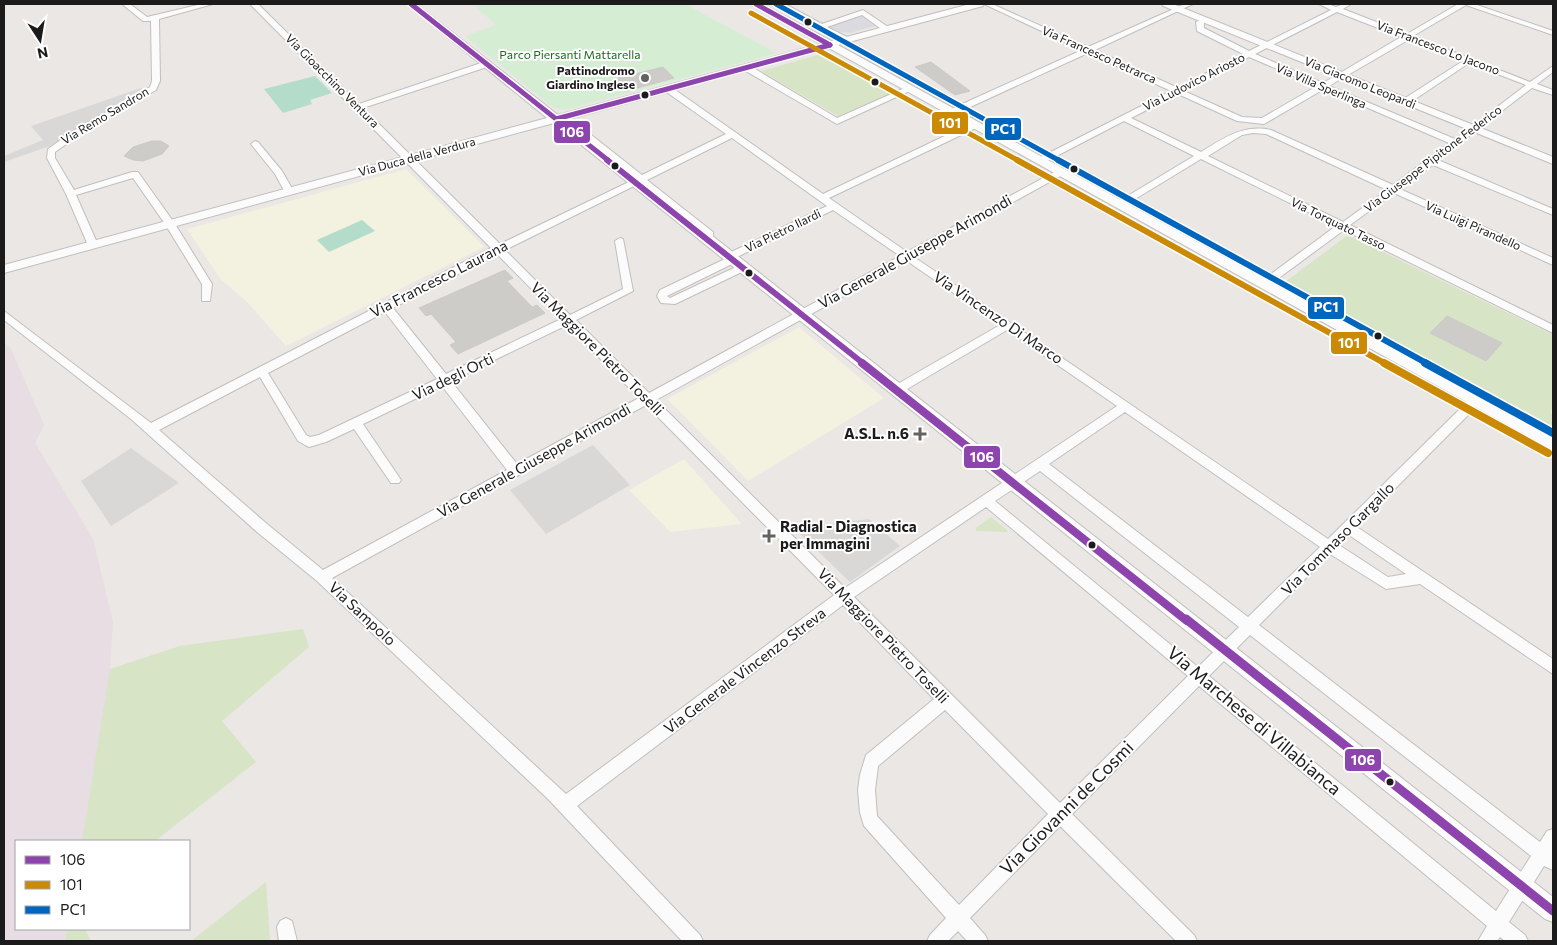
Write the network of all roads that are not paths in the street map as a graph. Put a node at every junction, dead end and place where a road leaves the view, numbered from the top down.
1 (126, 4) edge
2 (208, 4) edge
3 (254, 4) edge
4 (411, 4) edge
5 (756, 4) edge
6 (780, 4) edge
7 (980, 4) edge
8 (987, 4) edge
9 (1166, 4) edge
10 (1190, 4) edge
11 (1322, 4) edge
12 (1348, 4) edge
13 (1462, 4) edge
14 (1468, 4) edge
15 (1178, 9) junction
16 (1336, 10) junction
17 (156, 18) junction
18 (1205, 20) junction
19 (820, 27) junction
20 (887, 29) junction
21 (1553, 33) edge
22 (1408, 37) junction
23 (846, 40) junction
24 (830, 45) junction
25 (1266, 45) junction
26 (1089, 50) junction
27 (1248, 54) junction
28 (1468, 60) junction
29 (486, 64) junction
30 (747, 68) junction
31 (1553, 68) edge
32 (1340, 76) junction
33 (1531, 85) junction
34 (1322, 86) junction
35 (668, 89) junction
36 (910, 89) junction
37 (1177, 90) junction
38 (1553, 93) edge
39 (1405, 102) junction
40 (359, 107) junction
41 (952, 112) junction
42 (560, 118) junction
43 (1124, 118) junction
44 (1240, 119) junction
45 (1264, 120) junction
46 (975, 125) junction
47 (1244, 130) junction
48 (1474, 130) junction
49 (1268, 132) junction
50 (731, 134) junction
51 (1456, 143) junction
52 (255, 144) dead end
53 (1200, 156) junction
54 (1551, 158) edge
55 (410, 159) junction
56 (1040, 161) junction
57 (1432, 161) junction
58 (1061, 172) junction
59 (638, 180) junction
60 (1393, 190) junction
61 (289, 192) junction
62 (71, 194) junction
63 (823, 198) junction
64 (1119, 205) junction
65 (834, 206) junction
66 (1553, 212) edge
67 (170, 224) junction
68 (1343, 226) junction
69 (620, 241) dead end
70 (93, 245) junction
71 (498, 249) junction
72 (907, 256) junction
73 (736, 259) junction
74 (1552, 261) edge
75 (4, 269) edge
76 (1264, 284) junction
77 (206, 299) dead end
78 (386, 306) junction
79 (805, 312) junction
80 (4, 315) edge
81 (569, 319) junction
82 (1008, 325) junction
83 (1553, 329) edge
84 (261, 370) junction
85 (444, 381) junction
86 (901, 388) junction
87 (647, 399) junction
88 (1476, 401) junction
89 (1126, 406) junction
90 (356, 423) junction
91 (150, 428) junction
92 (1553, 444) edge
93 (1040, 464) junction
94 (515, 471) junction
95 (395, 480) dead end
96 (1017, 480) junction
97 (987, 501) junction
98 (1349, 528) junction
99 (1330, 547) junction
100 (322, 577) junction
101 (1422, 578) junction
102 (844, 596) junction
103 (1248, 627) junction
104 (1227, 647) junction
105 (1553, 667) edge
106 (1199, 675) junction
107 (945, 700) junction
108 (565, 805) junction
109 (1061, 813) junction
110 (1553, 837) edge
111 (1548, 858) edge
112 (1525, 883) junction
113 (1553, 899) edge
114 (1553, 911) edge
115 (960, 918) junction
116 (1498, 924) junction
117 (694, 941) edge
118 (936, 941) edge
119 (979, 941) edge
120 (1188, 941) edge
121 (1487, 941) edge
122 (1519, 941) edge

1 - 17 street
2 - 17 street
3 - 40 street, Via Gioacchino Ventura
4 - 29 street
5 - 24 street
6 - 19 street
7 - 20 street, Via Duca della Verdura
8 - 26 street, Via Francesco Petrarca
9 - 15 street, Via Giacomo Leopardi
10 - 15 street
11 - 16 street, Via Francesco Lo Jacono
12 - 16 street, Via Ludovico Ariosto
13 - 22 street
14 - 21 street
15 - 18 street, Via Giacomo Leopardi
15 - 26 street
16 - 22 street, Via Francesco Lo Jacono
16 - 25 street, Via Ludovico Ariosto
17 - 62 street, Via Remo Sandron
18 - 25 street, Via Giacomo Leopardi
18 - 27 street, Via Villa Sperlinga
19 - 20 street
19 - 23 street
20 - 23 street, Via Duca della Verdura
22 - 28 street, Via Francesco Lo Jacono
22 - 32 street
23 - 24 street, Via Duca della Verdura
24 - 30 street, Via Duca della Verdura
24 - 36 street
25 - 27 street, Via Ludovico Ariosto
25 - 32 street, Via Giacomo Leopardi
26 - 37 street, Via Francesco Petrarca
26 - 41 street
27 - 34 street, Via Villa Sperlinga
27 - 37 street, Via Ludovico Ariosto
28 - 33 street, Via Francesco Lo Jacono
28 - 39 street
29 - 40 street
29 - 42 street
30 - 35 street, Via Duca della Verdura
30 - 36 street
31 - 33 street, Via Giuseppe Pipitone Federico
32 - 34 street
32 - 39 street, Via Giacomo Leopardi
33 - 38 street, Via Francesco Lo Jacono
33 - 48 street, Via Giuseppe Pipitone Federico
34 - 45 street
34 - 51 street, Via Villa Sperlinga
35 - 42 street, Via Duca della Verdura
35 - 50 street, Via Vincenzo Di Marco
36 - 41 street
37 - 43 street, Via Ludovico Ariosto
37 - 44 street, Via Francesco Petrarca
39 - 48 street, Via Giacomo Leopardi
40 - 55 street, Via Gioacchino Ventura
41 - 46 street
42 - 55 street, Via Duca della Verdura
42 - 59 street
43 - 53 street, Via Torquato Tasso
43 - 56 street, Via Ludovico Ariosto
44 - 45 street
44 - 47 street
45 - 49 street
46 - 56 street
46 - 63 street
47 - 49 street
47 - 53 street
48 - 51 street, Via Giuseppe Pipitone Federico
48 - 54 street, Via Giacomo Leopardi
49 - 60 street
50 - 59 street, Via Francesco Laurana
50 - 63 street, Via Vincenzo Di Marco
51 - 57 street, Via Giuseppe Pipitone Federico
52 - 61 street
53 - 64 street
53 - 68 street, Via Torquato Tasso
55 - 61 street, Via Duca della Verdura
55 - 71 street, Via Maggiore Pietro Toselli
56 - 58 street
57 - 60 street, Via Giuseppe Pipitone Federico
57 - 66 street
58 - 64 street
58 - 72 street, Via Generale Giuseppe Arimondi
59 - 71 street, Via Francesco Laurana
59 - 73 street
60 - 68 street, Via Giuseppe Pipitone Federico
60 - 74 street, Via Luigi Pirandello
61 - 67 street, Via Duca della Verdura
62 - 67 street
62 - 70 street
63 - 65 street, Via Vincenzo Di Marco
64 - 76 street
65 - 72 street, Via Vincenzo Di Marco
65 - 73 street, Via Pietro Ilardi
67 - 70 street, Via Duca della Verdura
67 - 77 street
68 - 76 street, Via Giuseppe Pipitone Federico
68 - 83 street, Via Torquato Tasso
69 - 81 street, Via degli Orti
70 - 75 street, Via Duca della Verdura
71 - 78 street, Via Francesco Laurana
71 - 81 street, Via Maggiore Pietro Toselli
72 - 79 street, Via Generale Giuseppe Arimondi
72 - 82 street, Via Vincenzo Di Marco
73 - 73 street
73 - 79 street
76 - 88 street
78 - 84 street, Via Francesco Laurana
78 - 85 street
79 - 86 street
79 - 87 street, Via Generale Giuseppe Arimondi
80 - 91 street, Via Sampolo
81 - 85 street, Via degli Orti
81 - 87 street, Via Maggiore Pietro Toselli
82 - 86 street
82 - 89 street, Via Vincenzo Di Marco
84 - 90 street, Via degli Orti
84 - 91 street, Via Francesco Laurana
85 - 90 street, Via degli Orti
85 - 94 street
86 - 96 street
87 - 94 street, Via Generale Giuseppe Arimondi
87 - 102 street, Via Maggiore Pietro Toselli
88 - 92 street
88 - 98 street, Via Tommaso Gargallo
89 - 93 street, Via Generale Vincenzo Streva
89 - 99 street, Via Vincenzo Di Marco
90 - 95 street
91 - 100 street, Via Sampolo
93 - 96 street, Via Generale Vincenzo Streva
93 - 103 street
94 - 100 street, Via Generale Giuseppe Arimondi
96 - 97 street, Via Generale Vincenzo Streva
96 - 104 street
97 - 102 street, Via Generale Vincenzo Streva
97 - 106 street, Via Marchese di Villabianca
98 - 99 street, Via Tommaso Gargallo
98 - 101 street
99 - 101 street, Via Vincenzo Di Marco
99 - 103 street, Via Tommaso Gargallo
100 - 108 street, Via Sampolo
101 - 105 street
102 - 107 street, Via Maggiore Pietro Toselli
102 - 108 street, Via Generale Vincenzo Streva
103 - 104 street, Via Tommaso Gargallo
103 - 111 street
104 - 106 street, Via Tommaso Gargallo
104 - 112 street
106 - 109 street, Via Giovanni de Cosmi
106 - 116 street, Via Marchese di Villabianca
107 - 109 street, Via Maggiore Pietro Toselli
107 - 115 street
108 - 117 street, Via Sampolo
109 - 115 street, Via Giovanni de Cosmi
109 - 120 street, Via Maggiore Pietro Toselli
110 - 111 street
111 - 112 street
112 - 113 street
112 - 114 street
112 - 116 street
115 - 118 street, Via Giovanni de Cosmi
115 - 119 street
116 - 121 street
116 - 122 street, Via Marchese di Villabianca

